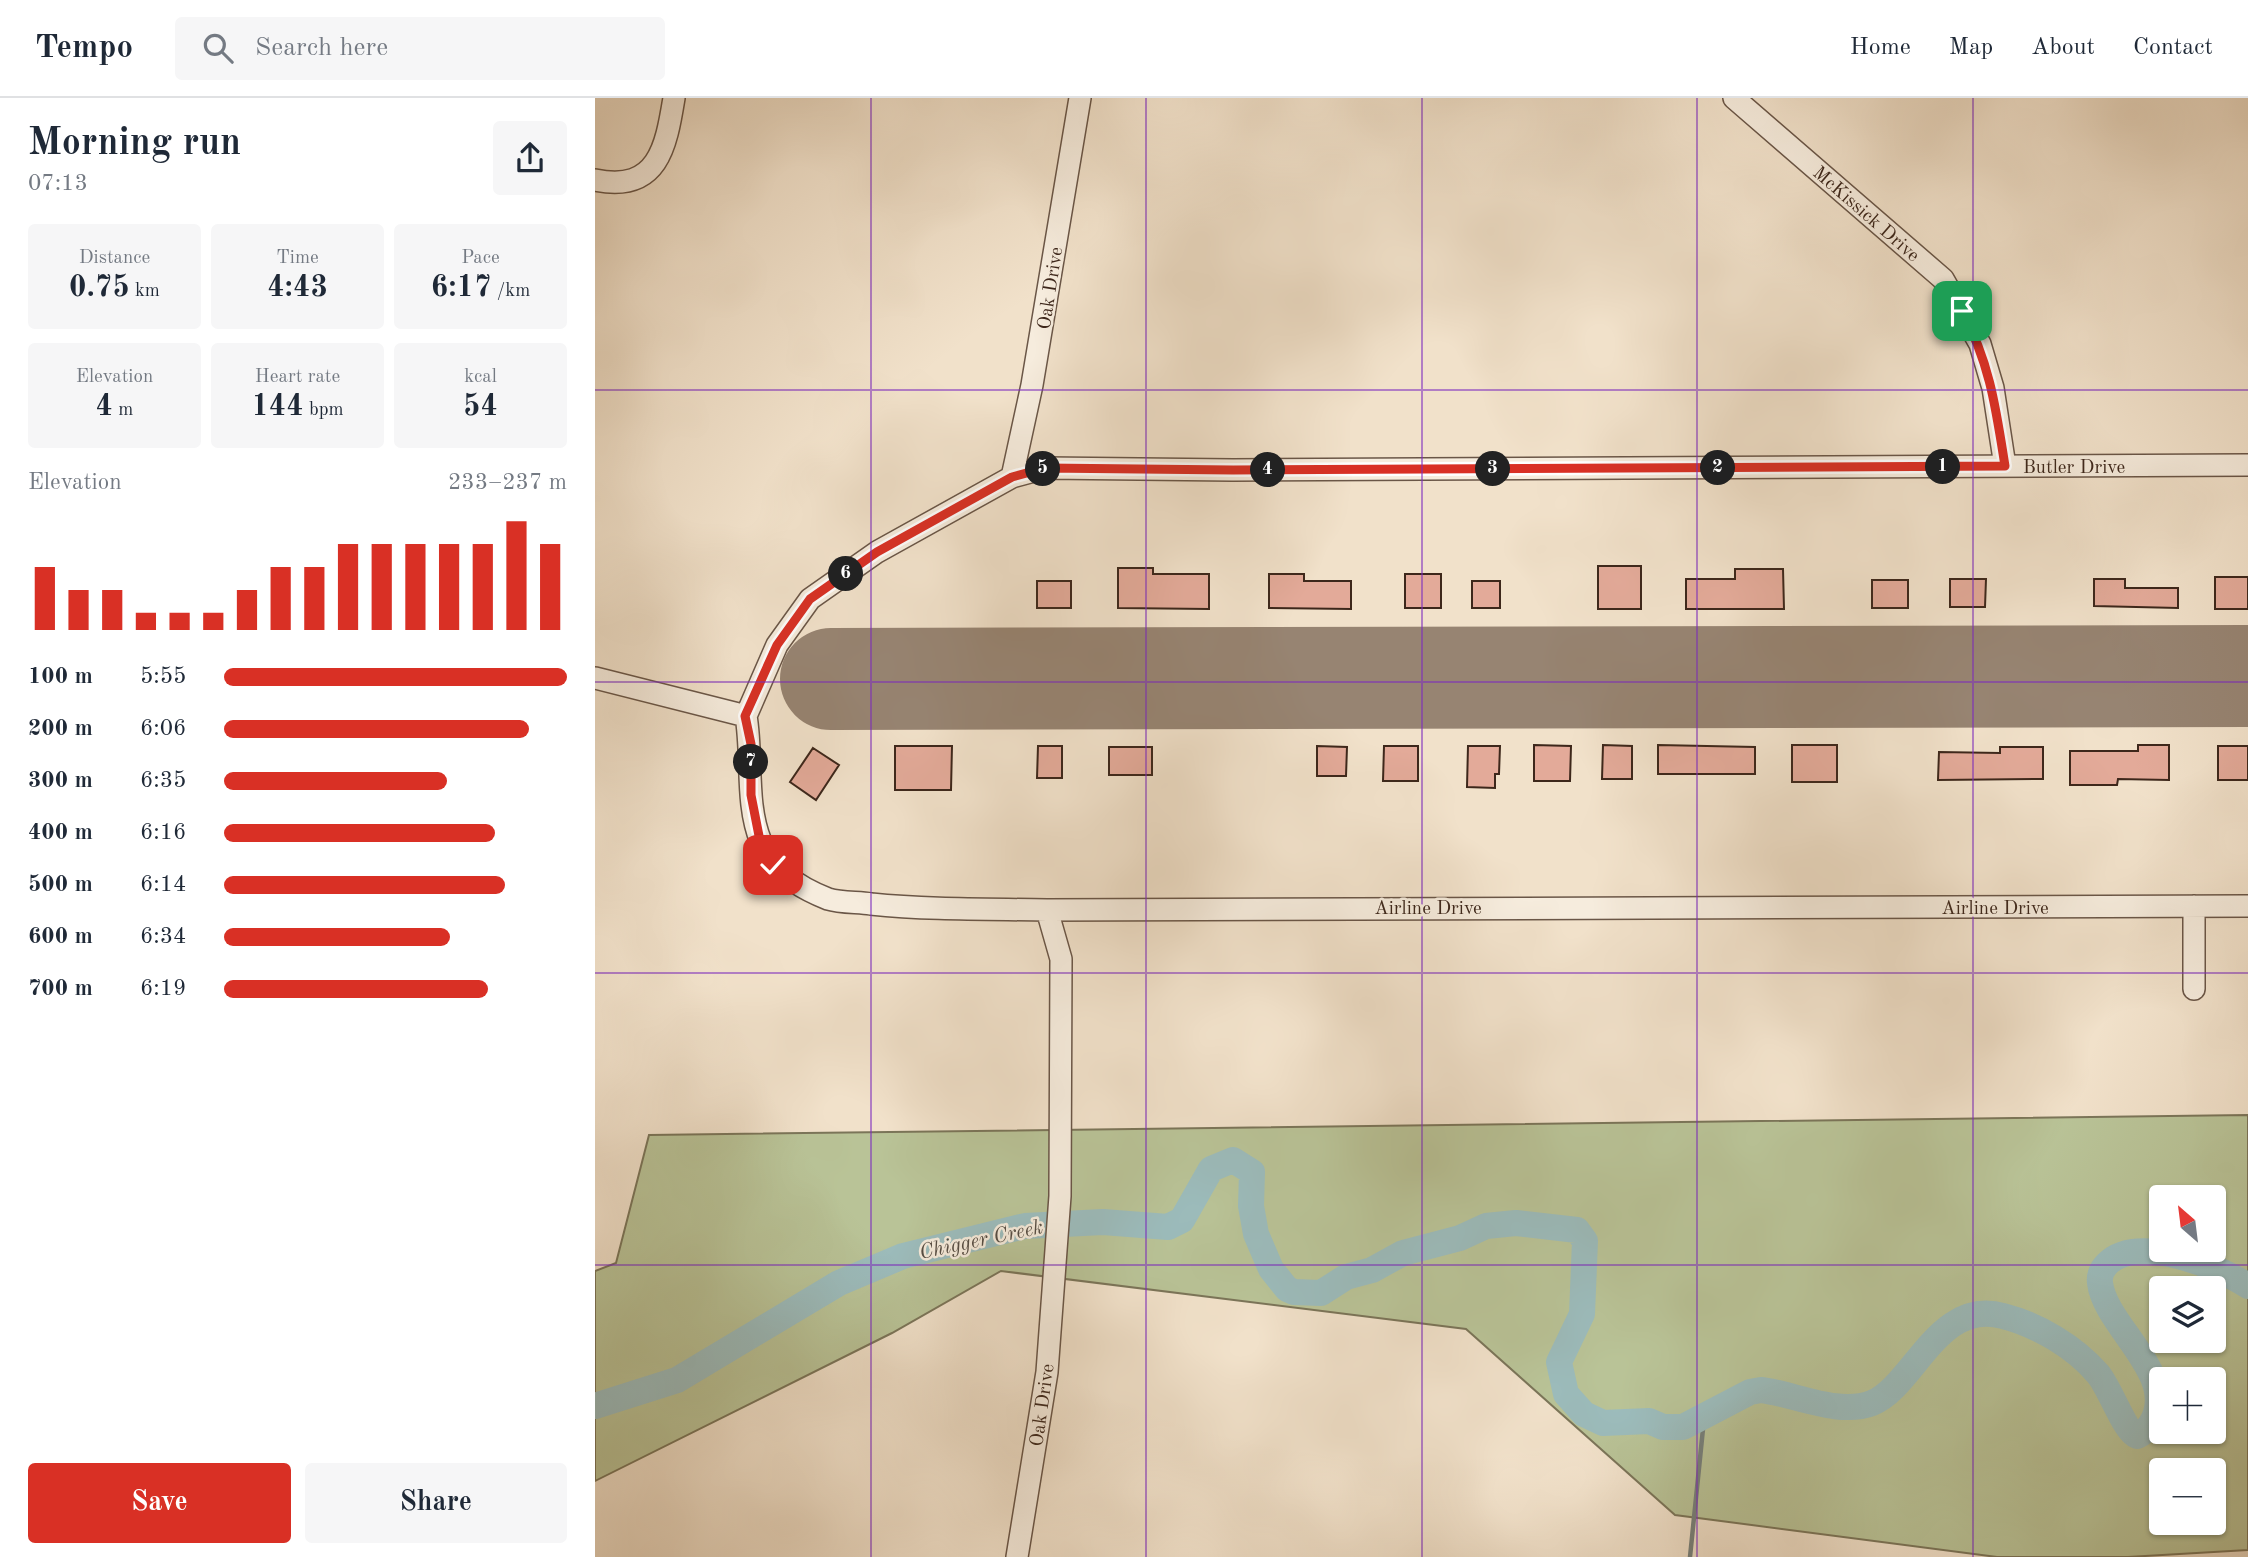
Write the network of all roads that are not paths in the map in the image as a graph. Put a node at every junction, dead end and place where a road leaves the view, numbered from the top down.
1 (674, 98) edge
2 (1080, 98) edge
3 (1734, 98) edge
4 (595, 180) edge
5 (2248, 465) edge
6 (2005, 466) junction
7 (1012, 477) junction
8 (595, 678) edge
9 (745, 716) junction
10 (2195, 906) junction
11 (2248, 906) edge
12 (1047, 910) junction
13 (2194, 989) dead end
14 (1017, 1557) edge

1 - 4 street
2 - 7 street, Oak Drive
3 - 6 street, McKissick Drive
5 - 6 street, Butler Drive
6 - 7 street, Butler Drive
7 - 9 street, Butler Drive
8 - 9 street
9 - 12 street, Airline Drive
10 - 11 street, Airline Drive
10 - 12 street, Airline Drive
10 - 13 street
12 - 14 street, Oak Drive

